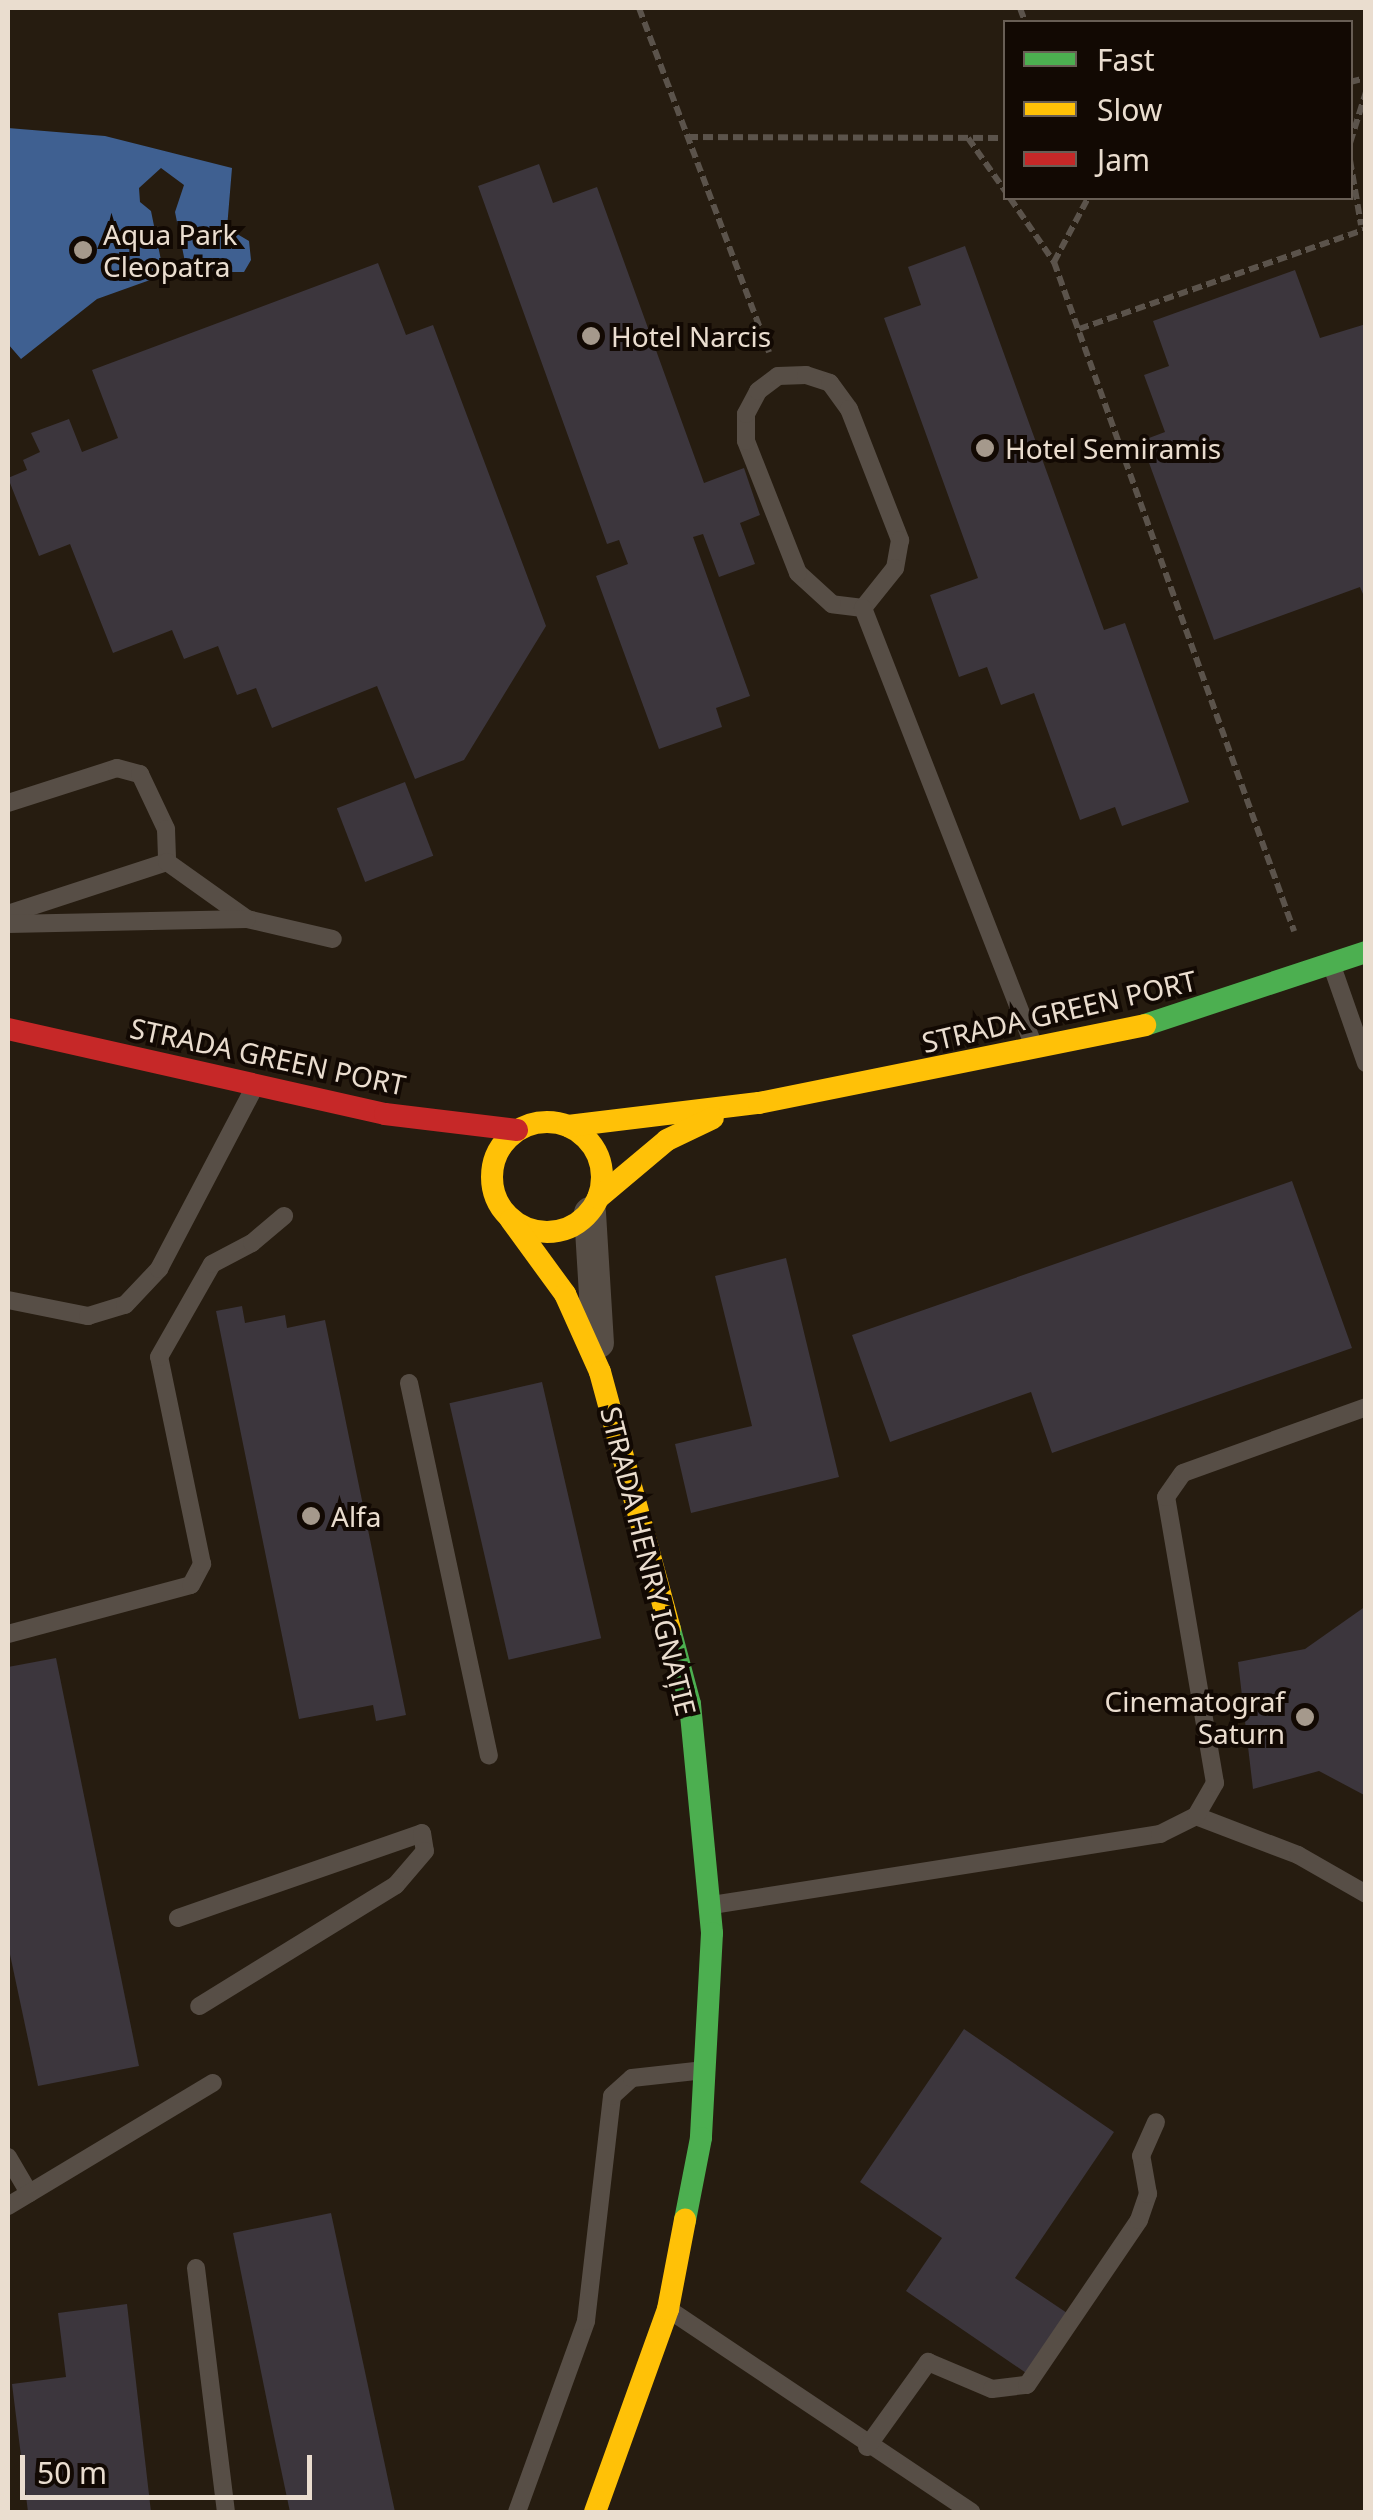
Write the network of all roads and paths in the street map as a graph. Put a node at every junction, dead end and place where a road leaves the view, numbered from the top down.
1 (640, 8) edge
2 (1366, 92) edge
3 (1353, 133) edge
4 (688, 137) junction
5 (968, 138) junction
6 (1003, 138) edge
7 (1353, 175) edge
8 (1003, 188) edge
9 (1011, 200) edge
10 (1087, 200) edge
11 (1363, 227) edge
12 (1054, 262) junction
13 (1079, 329) junction
14 (778, 376) junction
15 (863, 608) junction
16 (8, 804) edge
17 (167, 862) junction
18 (8, 914) edge
19 (247, 919) junction
20 (8, 924) edge
21 (333, 939) dead end
22 (1366, 952) edge
23 (1321, 970) junction
24 (8, 1029) edge
25 (1036, 1052) junction
26 (1366, 1062) edge
27 (256, 1085) junction
28 (759, 1103) junction
29 (568, 1126) junction
30 (517, 1130) junction
31 (594, 1206) junction
32 (284, 1216) dead end
33 (511, 1220) junction
34 (8, 1300) edge
35 (600, 1372) junction
36 (410, 1383) dead end
37 (1366, 1408) edge
38 (8, 1634) edge
39 (489, 1754) dead end
40 (1196, 1816) junction
41 (1366, 1894) edge
42 (709, 1905) junction
43 (178, 1918) dead end
44 (199, 2006) dead end
45 (705, 2070) junction
46 (213, 2083) dead end
47 (1156, 2122) dead end
48 (8, 2157) edge
49 (29, 2193) junction
50 (8, 2206) edge
51 (196, 2268) dead end
52 (668, 2309) junction
53 (867, 2447) junction
54 (226, 2512) edge
55 (516, 2512) edge
56 (595, 2512) edge
57 (971, 2512) edge

1 - 4 path
2 - 3 path
4 - 5 path
4 - 14 path
5 - 6 path
5 - 8 path
7 - 11 path
9 - 12 path
10 - 12 path
11 - 13 path
12 - 13 path
13 - 23 path
14 - 15 lane
14 - 15 lane
15 - 25 lane
16 - 17 lane
17 - 18 lane
17 - 19 lane
19 - 20 lane
19 - 21 lane
22 - 23 street, STRADA GREEN PORT
23 - 25 street, STRADA GREEN PORT
23 - 26 lane
24 - 27 street, STRADA GREEN PORT
25 - 28 street, STRADA GREEN PORT
27 - 30 street, STRADA GREEN PORT
27 - 34 lane
28 - 29 street, STRADA GREEN PORT
28 - 31 street, STRADA GREEN PORT
29 - 30 street
29 - 31 street
30 - 33 street
31 - 33 street
31 - 35 street, STRADA HENRY IGNAȚIE
32 - 38 lane
33 - 35 street, STRADA HENRY IGNAȚIE
35 - 42 street, STRADA HENRY IGNAȚIE
36 - 39 lane
37 - 40 lane
40 - 41 lane
40 - 42 lane
42 - 45 street, STRADA HENRY IGNAȚIE
43 - 44 lane
45 - 52 street, STRADA HENRY IGNAȚIE
45 - 55 lane
46 - 49 lane
47 - 53 lane
48 - 49 lane
49 - 50 lane
51 - 54 lane
52 - 53 lane
52 - 56 street, STRADA HENRY IGNAȚIE
53 - 57 lane

